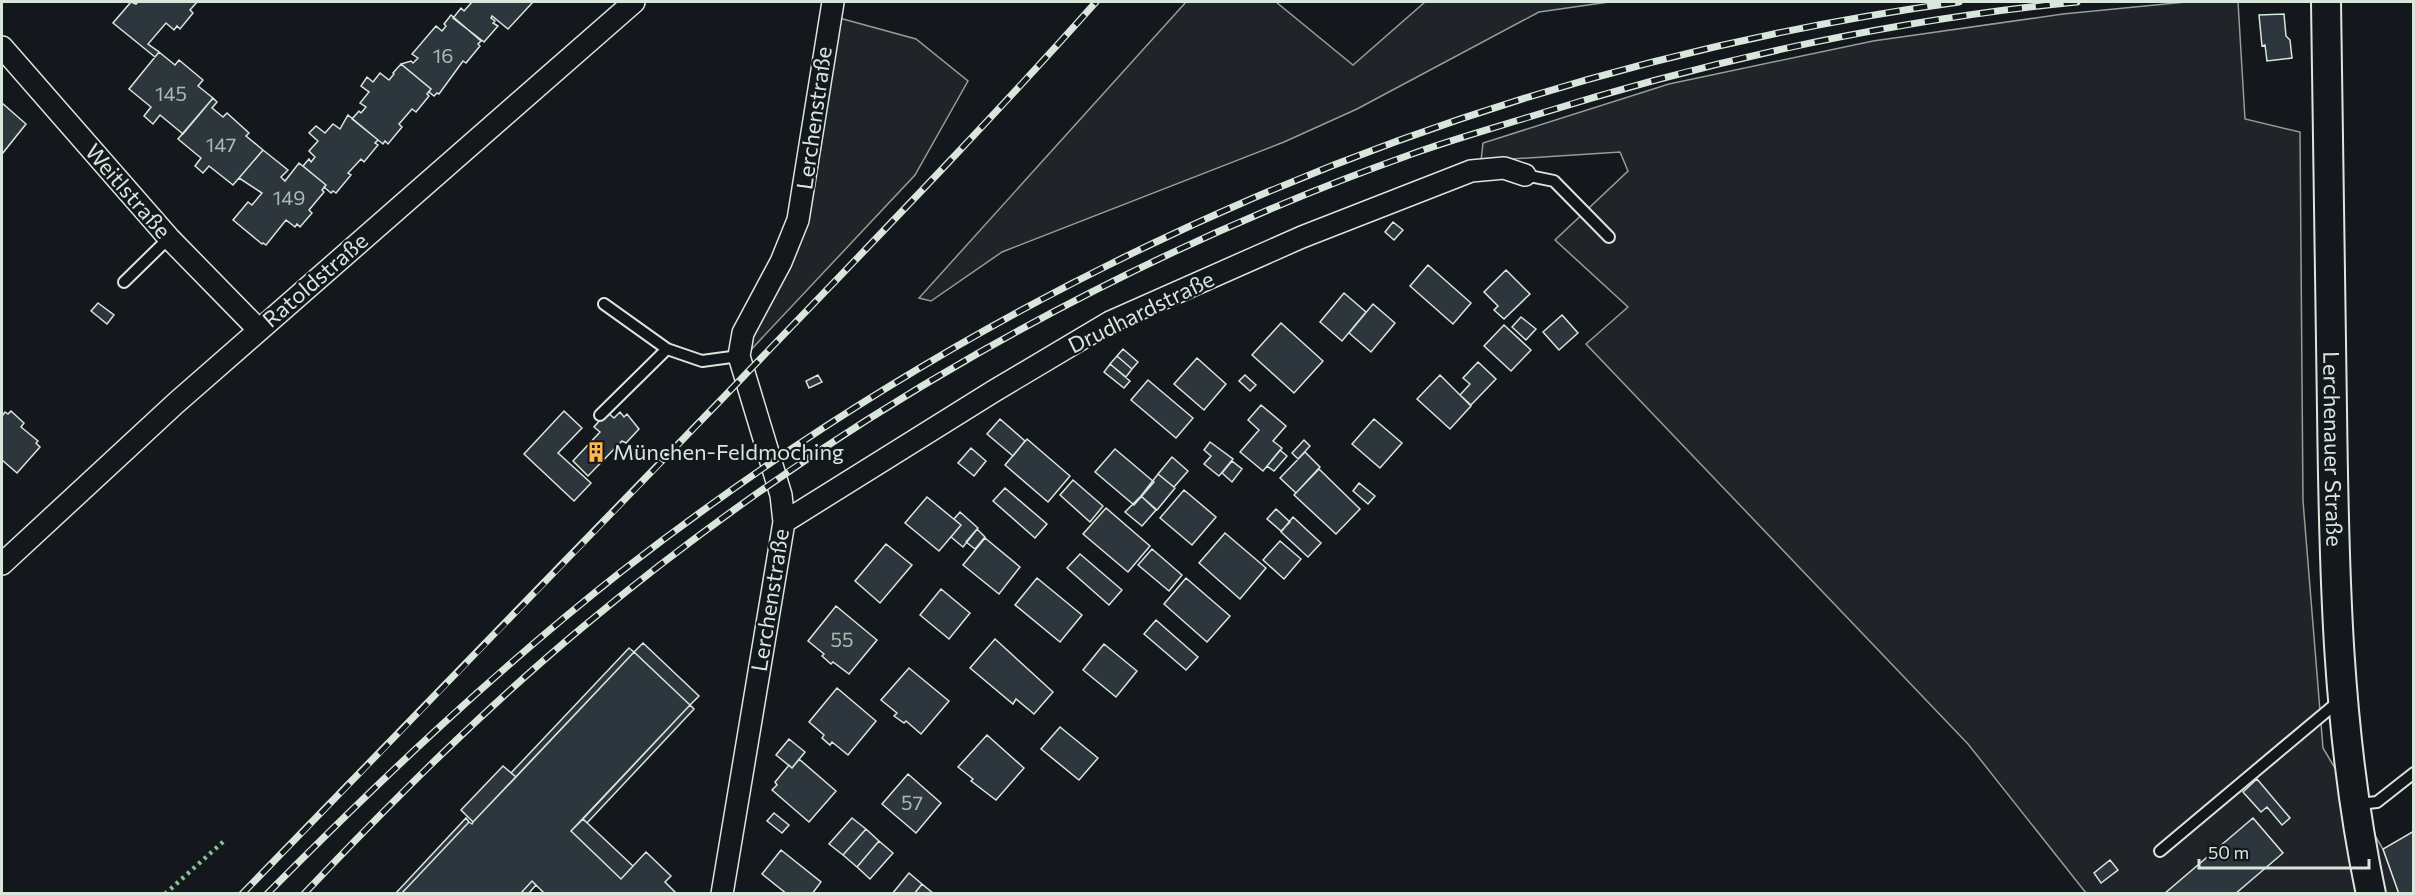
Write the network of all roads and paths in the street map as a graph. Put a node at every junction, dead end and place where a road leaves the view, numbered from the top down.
1 (634, 2) edge
2 (833, 2) edge
3 (2326, 2) edge
4 (2, 47) edge
5 (1525, 176) joint
6 (1609, 237) dead end
7 (169, 238) junction
8 (124, 282) dead end
9 (604, 304) dead end
10 (259, 330) junction
11 (667, 349) junction
12 (739, 356) junction
13 (600, 415) dead end
14 (784, 522) junction
15 (2, 564) edge
16 (2344, 697) junction
17 (2414, 773) edge
18 (2355, 804) junction
19 (2160, 850) dead end
20 (722, 894) edge
21 (2372, 894) edge

1 - 10 street, Ratoldstraße
2 - 12 street, Lerchenstraße
3 - 16 main road, Lerchenauer Straße
4 - 7 street, Weitlstraße
5 - 6 lane
5 - 14 street, Drudhardstraße
7 - 8 lane
7 - 10 street, Weitlstraße
9 - 11 lane
10 - 15 street, Ratoldstraße
11 - 12 lane
11 - 13 lane
12 - 14 street, Lerchenstraße
14 - 20 street, Lerchenstraße
16 - 18 main road, Lerchenauer Straße
16 - 19 lane
17 - 18 lane
18 - 21 main road, Lerchenauer Straße

